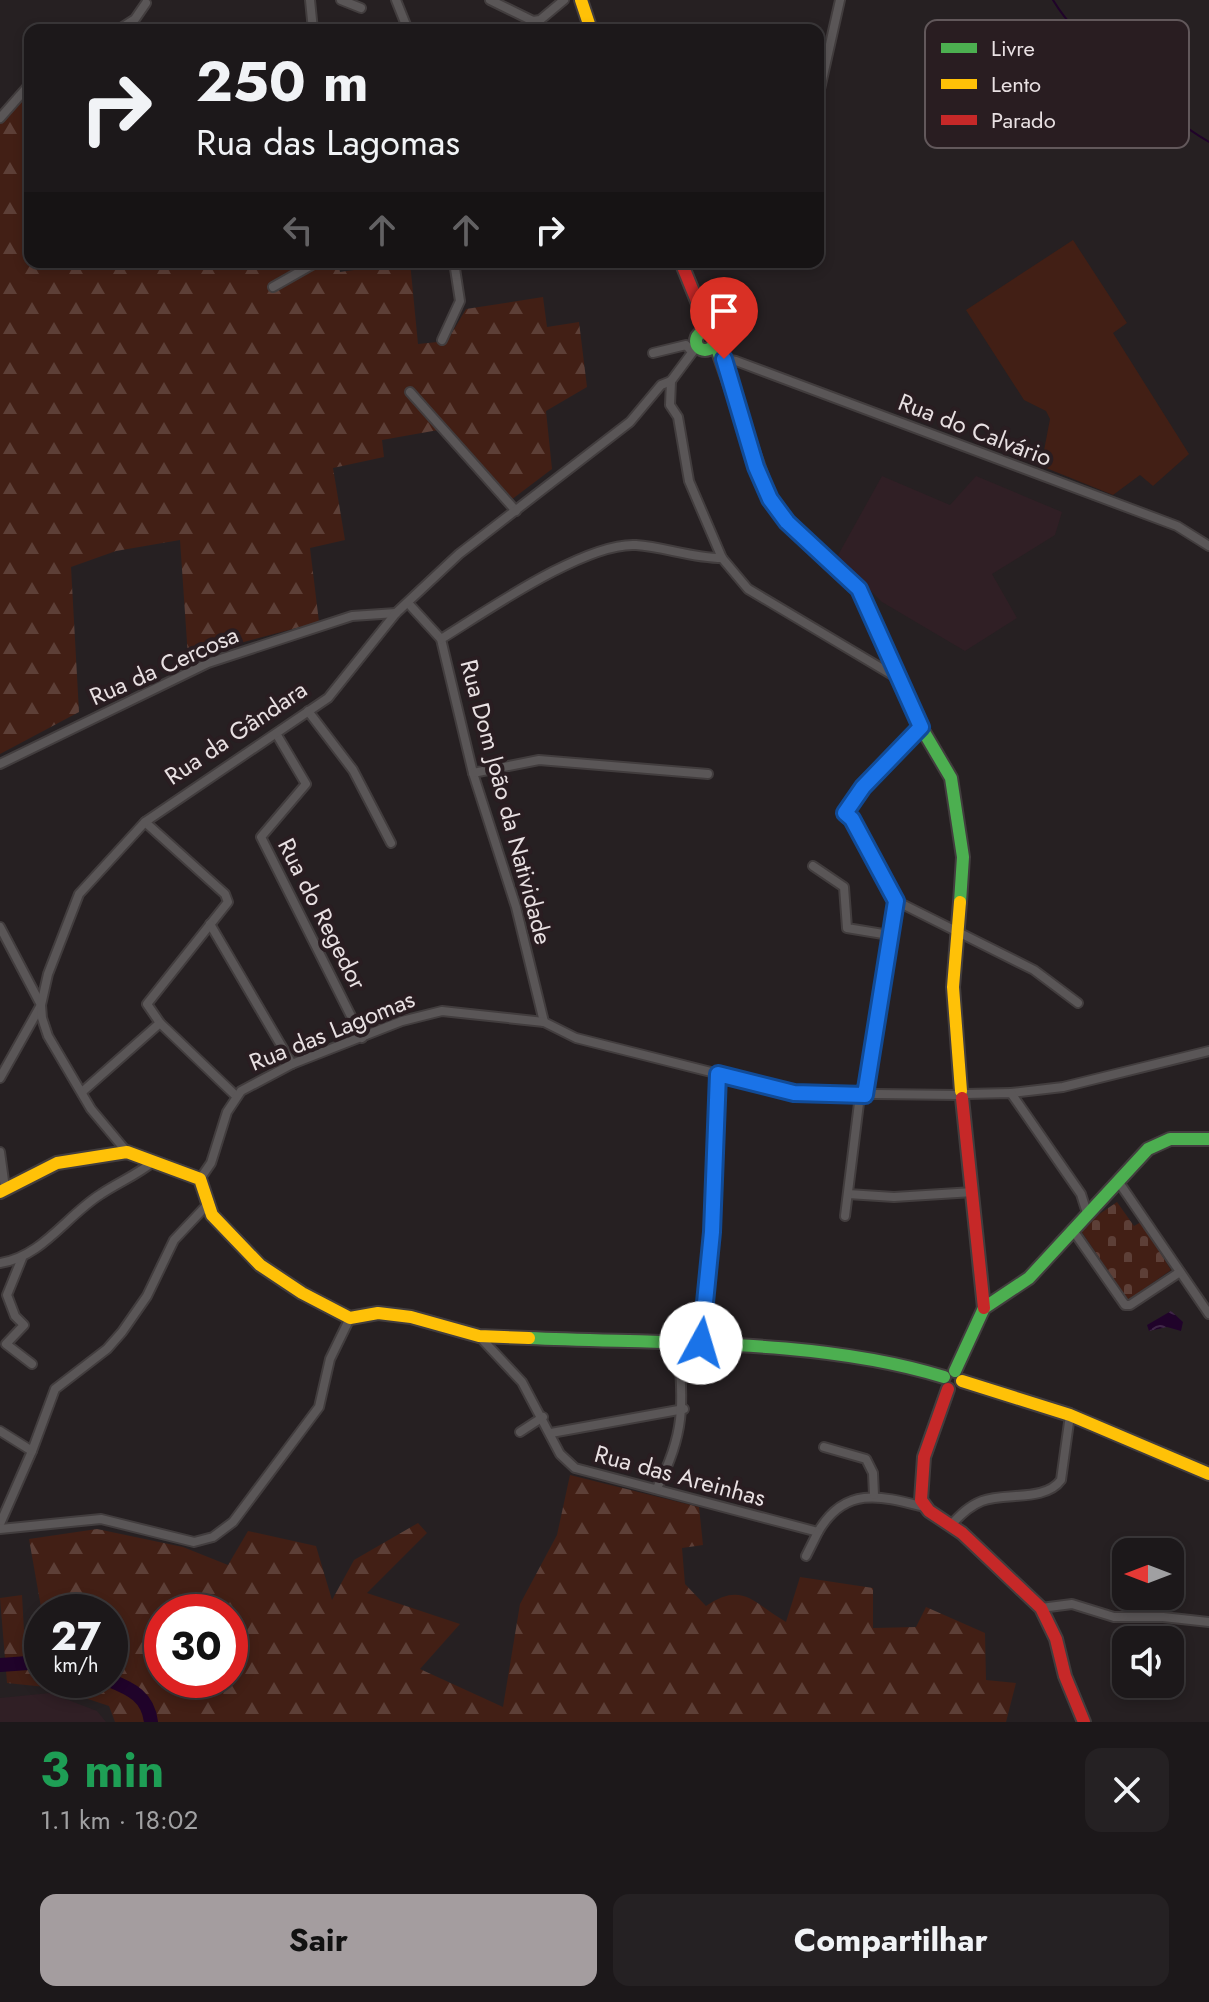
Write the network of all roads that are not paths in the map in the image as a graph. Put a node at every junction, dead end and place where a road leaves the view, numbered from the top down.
1 (310, 0) edge
2 (341, 0) edge
3 (396, 0) edge
4 (490, 0) edge
5 (564, 0) edge
6 (581, 0) edge
7 (840, 0) edge
8 (147, 1) edge
9 (361, 8) dead end
10 (127, 24) edge
11 (312, 24) edge
12 (406, 24) edge
13 (589, 24) edge
14 (824, 71) edge
15 (24, 91) edge
16 (0, 118) edge
17 (306, 268) edge
18 (455, 268) edge
19 (683, 268) edge
20 (273, 287) dead end
21 (442, 340) dead end
22 (703, 342) junction
23 (653, 353) dead end
24 (724, 359) junction
25 (671, 381) junction
26 (410, 392) dead end
27 (516, 511) junction
28 (1209, 546) edge
29 (722, 558) junction
30 (408, 603) junction
31 (396, 613) junction
32 (441, 639) junction
33 (899, 680) junction
34 (308, 711) junction
35 (921, 727) junction
36 (277, 735) junction
37 (0, 764) edge
38 (473, 773) junction
39 (708, 774) dead end
40 (145, 822) junction
41 (391, 843) dead end
42 (813, 866) dead end
43 (896, 901) junction
44 (210, 924) junction
45 (0, 927) edge
46 (956, 933) junction
47 (889, 935) junction
48 (1078, 1003) dead end
49 (41, 1005) junction
50 (544, 1022) junction
51 (160, 1023) junction
52 (362, 1038) junction
53 (1209, 1051) edge
54 (292, 1064) junction
55 (718, 1074) junction
56 (0, 1078) edge
57 (82, 1092) junction
58 (1011, 1093) junction
59 (862, 1095) junction
60 (962, 1095) junction
61 (236, 1096) junction
62 (1209, 1139) edge
63 (0, 1152) edge
64 (127, 1152) junction
65 (154, 1161) junction
66 (200, 1179) junction
67 (1118, 1181) junction
68 (2, 1190) edge
69 (973, 1192) junction
70 (848, 1194) junction
71 (1081, 1194) junction
72 (207, 1205) junction
73 (1092, 1208) junction
74 (845, 1216) dead end
75 (1072, 1229) junction
76 (22, 1257) junction
77 (0, 1263) edge
78 (1180, 1272) junction
79 (984, 1286) junction
80 (999, 1297) junction
81 (984, 1308) junction
82 (1209, 1314) edge
83 (350, 1318) junction
84 (479, 1336) junction
85 (678, 1343) junction
86 (701, 1343) junction
87 (32, 1364) dead end
88 (952, 1380) junction
89 (684, 1409) junction
90 (1070, 1415) junction
91 (543, 1417) junction
92 (0, 1431) edge
93 (520, 1432) dead end
94 (551, 1433) junction
95 (824, 1447) dead end
96 (32, 1451) junction
97 (1209, 1474) edge
98 (657, 1488) junction
99 (874, 1495) junction
100 (924, 1507) junction
101 (951, 1525) junction
102 (0, 1527) edge
103 (818, 1532) junction
104 (806, 1556) dead end
105 (1041, 1608) junction
106 (1209, 1622) edge
107 (1084, 1722) edge

1 - 11 street
2 - 9 street
3 - 12 street
4 - 5 street
6 - 13 street
7 - 14 street
8 - 10 street
15 - 16 street
17 - 20 street
18 - 21 street
19 - 22 street
22 - 23 street
22 - 24 street
22 - 25 street, Rua da Gândara
24 - 28 street, Rua do Calvário
24 - 33 street
25 - 27 street, Rua da Gândara
25 - 29 street
26 - 27 street
27 - 30 street, Rua da Gândara
29 - 32 street
29 - 33 street
30 - 31 street, Rua da Gândara
30 - 32 street, Rua Dom João da Natividade
31 - 34 street, Rua da Gândara
31 - 37 street, Rua da Cercosa
32 - 38 street, Rua Dom João da Natividade
33 - 35 street
34 - 36 street, Rua da Gândara
34 - 41 street
35 - 43 street
35 - 46 street
36 - 40 street, Rua da Gândara
36 - 52 street, Rua do Regedor
38 - 39 street
38 - 50 street, Rua Dom João da Natividade
40 - 44 street
40 - 49 street, Rua da Gândara
42 - 47 street
43 - 46 street
43 - 47 street
44 - 51 street
44 - 54 street
45 - 49 street
46 - 48 street
46 - 60 street
47 - 59 street
49 - 56 street, Rua da Gândara
49 - 57 street
50 - 52 street, Rua das Lagomas
50 - 55 street, Rua das Lagomas
51 - 57 street
51 - 61 street
52 - 54 street, Rua das Lagomas
53 - 58 street, Rua das Lagomas
54 - 61 street, Rua das Lagomas
55 - 59 street, Rua das Lagomas
55 - 86 street
57 - 64 street
58 - 60 street, Rua das Lagomas
58 - 71 street
59 - 60 street, Rua das Lagomas
59 - 70 street
60 - 69 street
61 - 66 street, Rua das Lagomas
62 - 67 street
63 - 68 street
64 - 65 street
64 - 68 street
65 - 66 street
65 - 76 street
66 - 72 street
67 - 73 street
67 - 78 street
69 - 70 street
69 - 79 street
70 - 74 street
71 - 73 street
71 - 73 street
72 - 83 street
72 - 96 street
73 - 75 street
75 - 78 street
75 - 80 street
76 - 77 street
76 - 87 street
78 - 82 street
79 - 80 street
79 - 81 street
80 - 81 street
81 - 88 street
83 - 84 street
83 - 102 street
84 - 85 street
84 - 91 street, Rua das Areinhas
85 - 86 street
85 - 89 street
86 - 88 street
88 - 90 street
88 - 100 street
89 - 94 street
89 - 98 street
90 - 97 street
90 - 101 street
91 - 93 street
91 - 94 street, Rua das Areinhas
92 - 96 street
94 - 98 street, Rua das Areinhas
95 - 99 street
96 - 102 street
98 - 103 street, Rua das Areinhas
99 - 100 street
99 - 103 street
100 - 101 street
101 - 105 street
103 - 104 street
105 - 106 street
105 - 107 street

